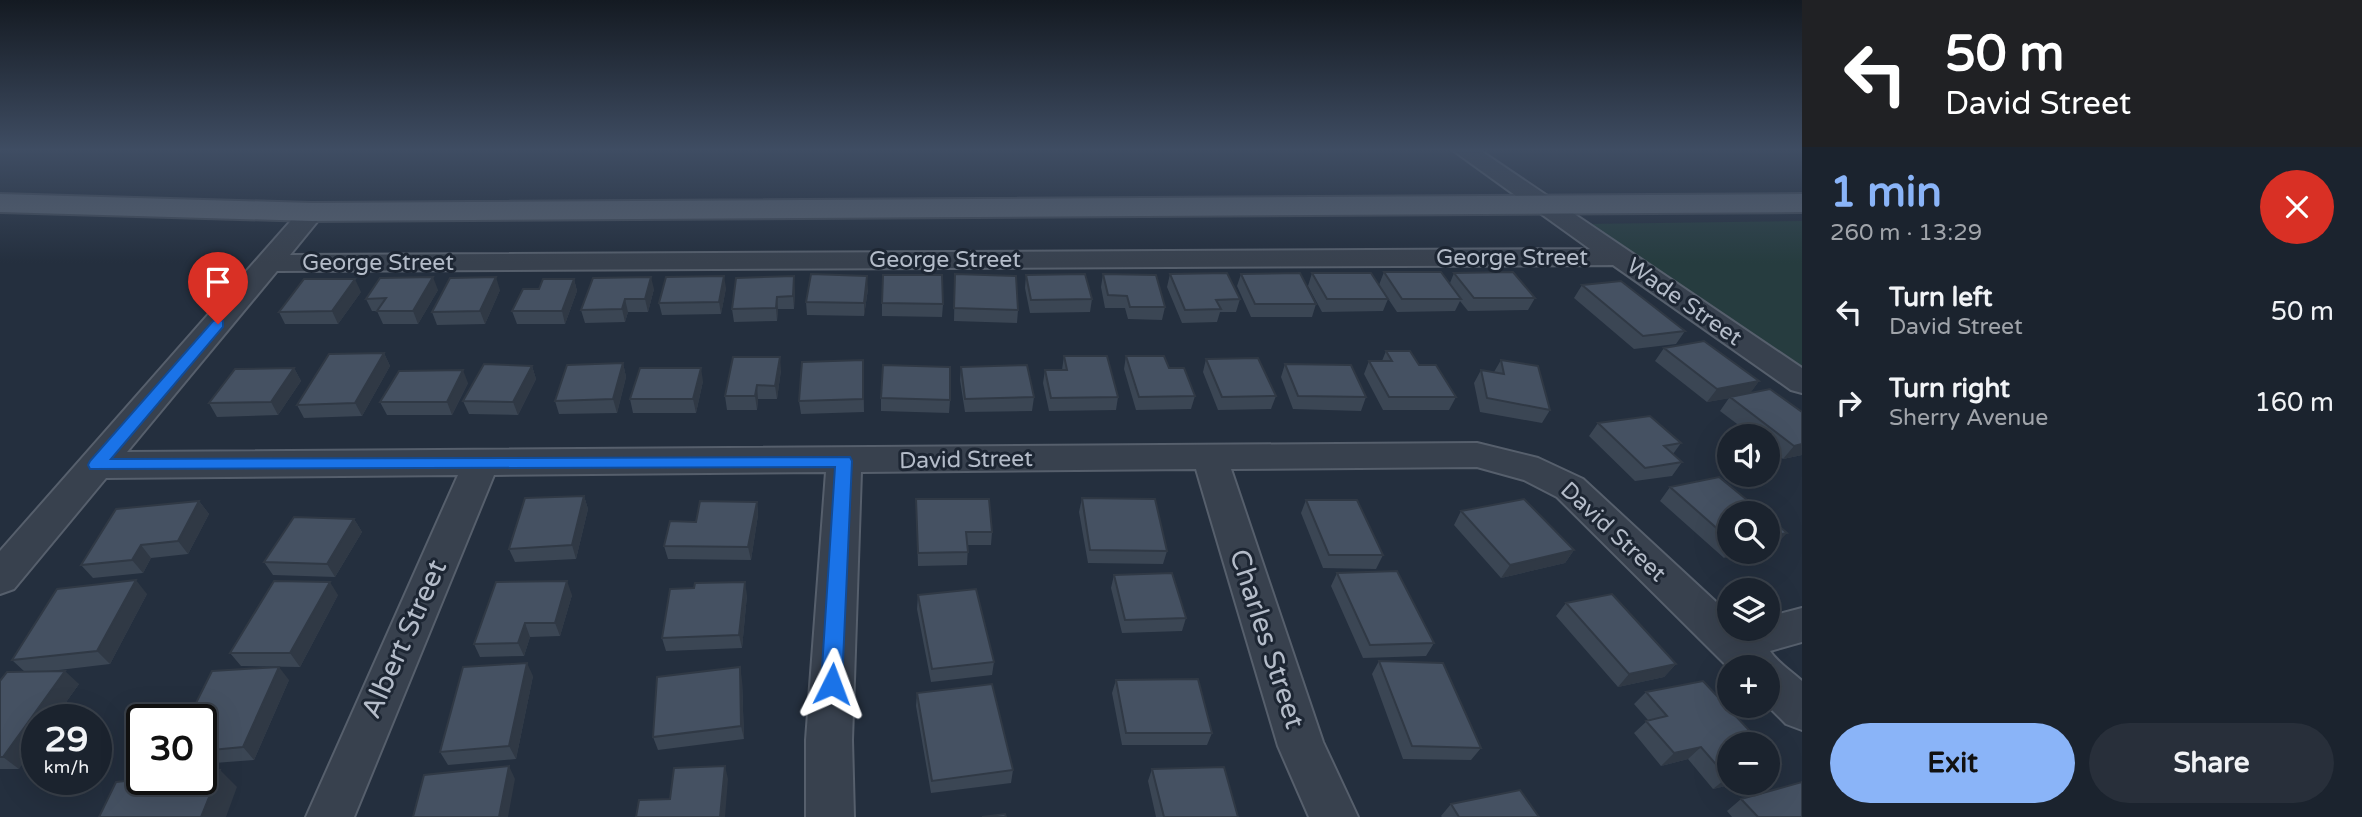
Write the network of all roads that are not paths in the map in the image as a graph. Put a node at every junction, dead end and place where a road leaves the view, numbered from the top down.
1 (1519, 187) edge
2 (0, 203) edge
3 (1802, 203) edge
4 (1545, 205) junction
5 (312, 212) junction
6 (1620, 257) junction
7 (271, 263) junction
8 (1802, 383) edge
9 (1210, 458) junction
10 (844, 461) junction
11 (481, 463) junction
12 (96, 465) junction
13 (0, 578) edge
14 (1802, 625) edge
15 (1745, 655) edge
16 (1780, 689) edge
17 (1802, 710) edge
18 (330, 817) edge
19 (830, 817) edge
20 (1334, 817) edge

1 - 4 street, Wade Street
2 - 5 main road
3 - 4 main road
4 - 5 main road
4 - 6 street, Wade Street
5 - 7 street
6 - 7 street, George Street
6 - 8 street, Wade Street
7 - 12 street
9 - 10 street, David Street
9 - 15 street, David Street
9 - 20 street, Charles Street
10 - 11 street, David Street
10 - 19 street
11 - 12 street, David Street
11 - 18 street, Albert Street
12 - 13 street
14 - 15 street
16 - 17 street

